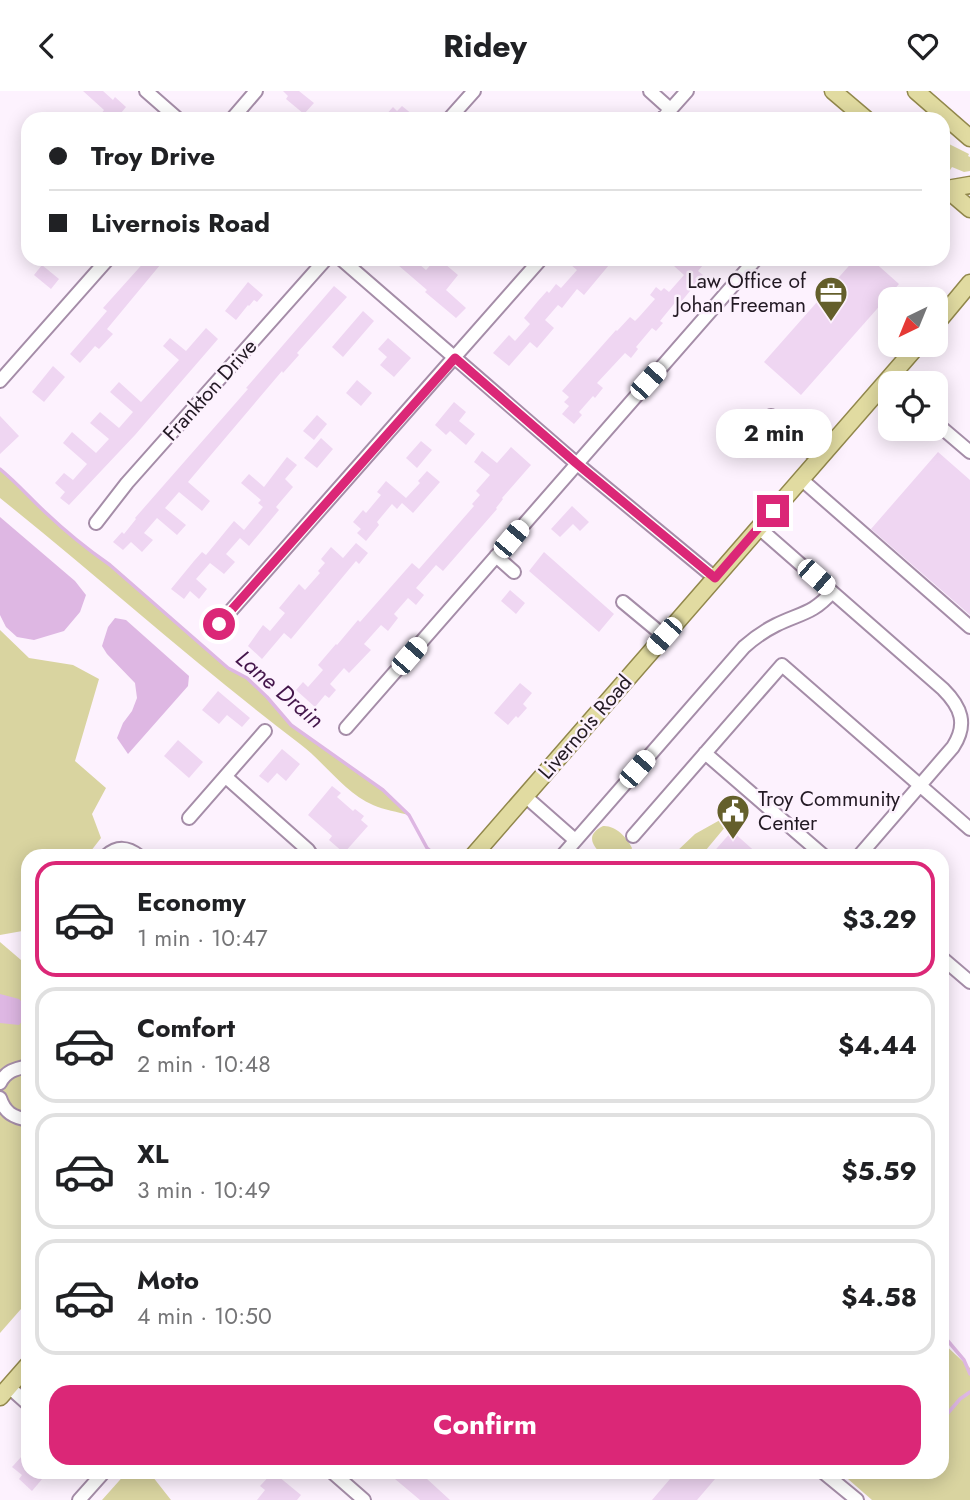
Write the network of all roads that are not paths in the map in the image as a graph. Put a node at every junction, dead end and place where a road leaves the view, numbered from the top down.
1 (146, 91) edge
2 (256, 91) edge
3 (474, 91) edge
4 (650, 91) edge
5 (687, 91) edge
6 (833, 91) edge
7 (927, 94) edge
8 (170, 112) edge
9 (238, 112) edge
10 (455, 112) edge
11 (665, 112) edge
12 (668, 112) edge
13 (858, 112) edge
14 (945, 112) edge
15 (950, 118) edge
16 (970, 138) edge
17 (970, 185) edge
18 (950, 187) edge
19 (950, 191) edge
20 (970, 209) edge
21 (102, 266) edge
22 (320, 266) edge
23 (349, 266) edge
24 (535, 266) edge
25 (750, 266) edge
26 (970, 283) edge
27 (948, 310) edge
28 (909, 357) edge
29 (455, 358) junction
30 (898, 371) edge
31 (0, 381) edge
32 (878, 394) edge
33 (771, 416) dead end
34 (948, 433) edge
35 (970, 452) edge
36 (818, 458) junction
37 (576, 463) junction
38 (801, 479) junction
39 (96, 523) dead end
40 (759, 528) junction
41 (496, 556) junction
42 (514, 572) dead end
43 (715, 578) junction
44 (832, 591) junction
45 (623, 602) dead end
46 (219, 624) dead end
47 (970, 627) edge
48 (664, 636) junction
49 (346, 728) dead end
50 (265, 731) dead end
51 (705, 753) junction
52 (226, 777) junction
53 (920, 786) junction
54 (525, 796) junction
55 (189, 818) dead end
56 (970, 829) edge
57 (633, 836) dead end
58 (575, 840) junction
59 (307, 849) edge
60 (479, 849) edge
61 (568, 849) edge
62 (816, 849) edge
63 (865, 849) edge
64 (949, 964) edge
65 (970, 982) edge
66 (21, 1068) edge
67 (0, 1083) edge
68 (0, 1098) edge
69 (21, 1119) edge
70 (21, 1373) edge
71 (4, 1392) edge
72 (21, 1400) edge
73 (98, 1479) edge
74 (340, 1479) edge
75 (832, 1479) edge
76 (79, 1500) edge
77 (365, 1500) edge
78 (857, 1500) edge

1 - 8 street
2 - 9 street
3 - 10 street
4 - 11 street
5 - 12 street
6 - 13 main road
7 - 14 main road
15 - 16 main road
17 - 18 main road
19 - 20 main road
21 - 31 street
22 - 39 street, Frankton Drive
23 - 29 street
24 - 29 street
25 - 37 street
26 - 27 main road
28 - 30 main road, Livernois Road
29 - 37 street
29 - 46 street
32 - 36 main road, Livernois Road
33 - 36 street
34 - 35 street
36 - 38 main road, Livernois Road
37 - 41 street
37 - 43 street
38 - 40 main road, Livernois Road
38 - 47 street
40 - 43 main road, Livernois Road
40 - 44 street
41 - 42 street
41 - 49 street
43 - 48 main road, Livernois Road
44 - 53 street
44 - 58 street
45 - 48 street
48 - 54 main road, Livernois Road
50 - 52 street
51 - 53 street
51 - 57 street
51 - 62 street
52 - 55 street
52 - 59 street
53 - 56 street
53 - 63 street
54 - 58 street
54 - 60 main road, Livernois Road
58 - 61 street
64 - 65 street
66 - 67 street
68 - 69 street
70 - 71 main road
71 - 72 street
73 - 76 street
74 - 77 street
75 - 78 street

